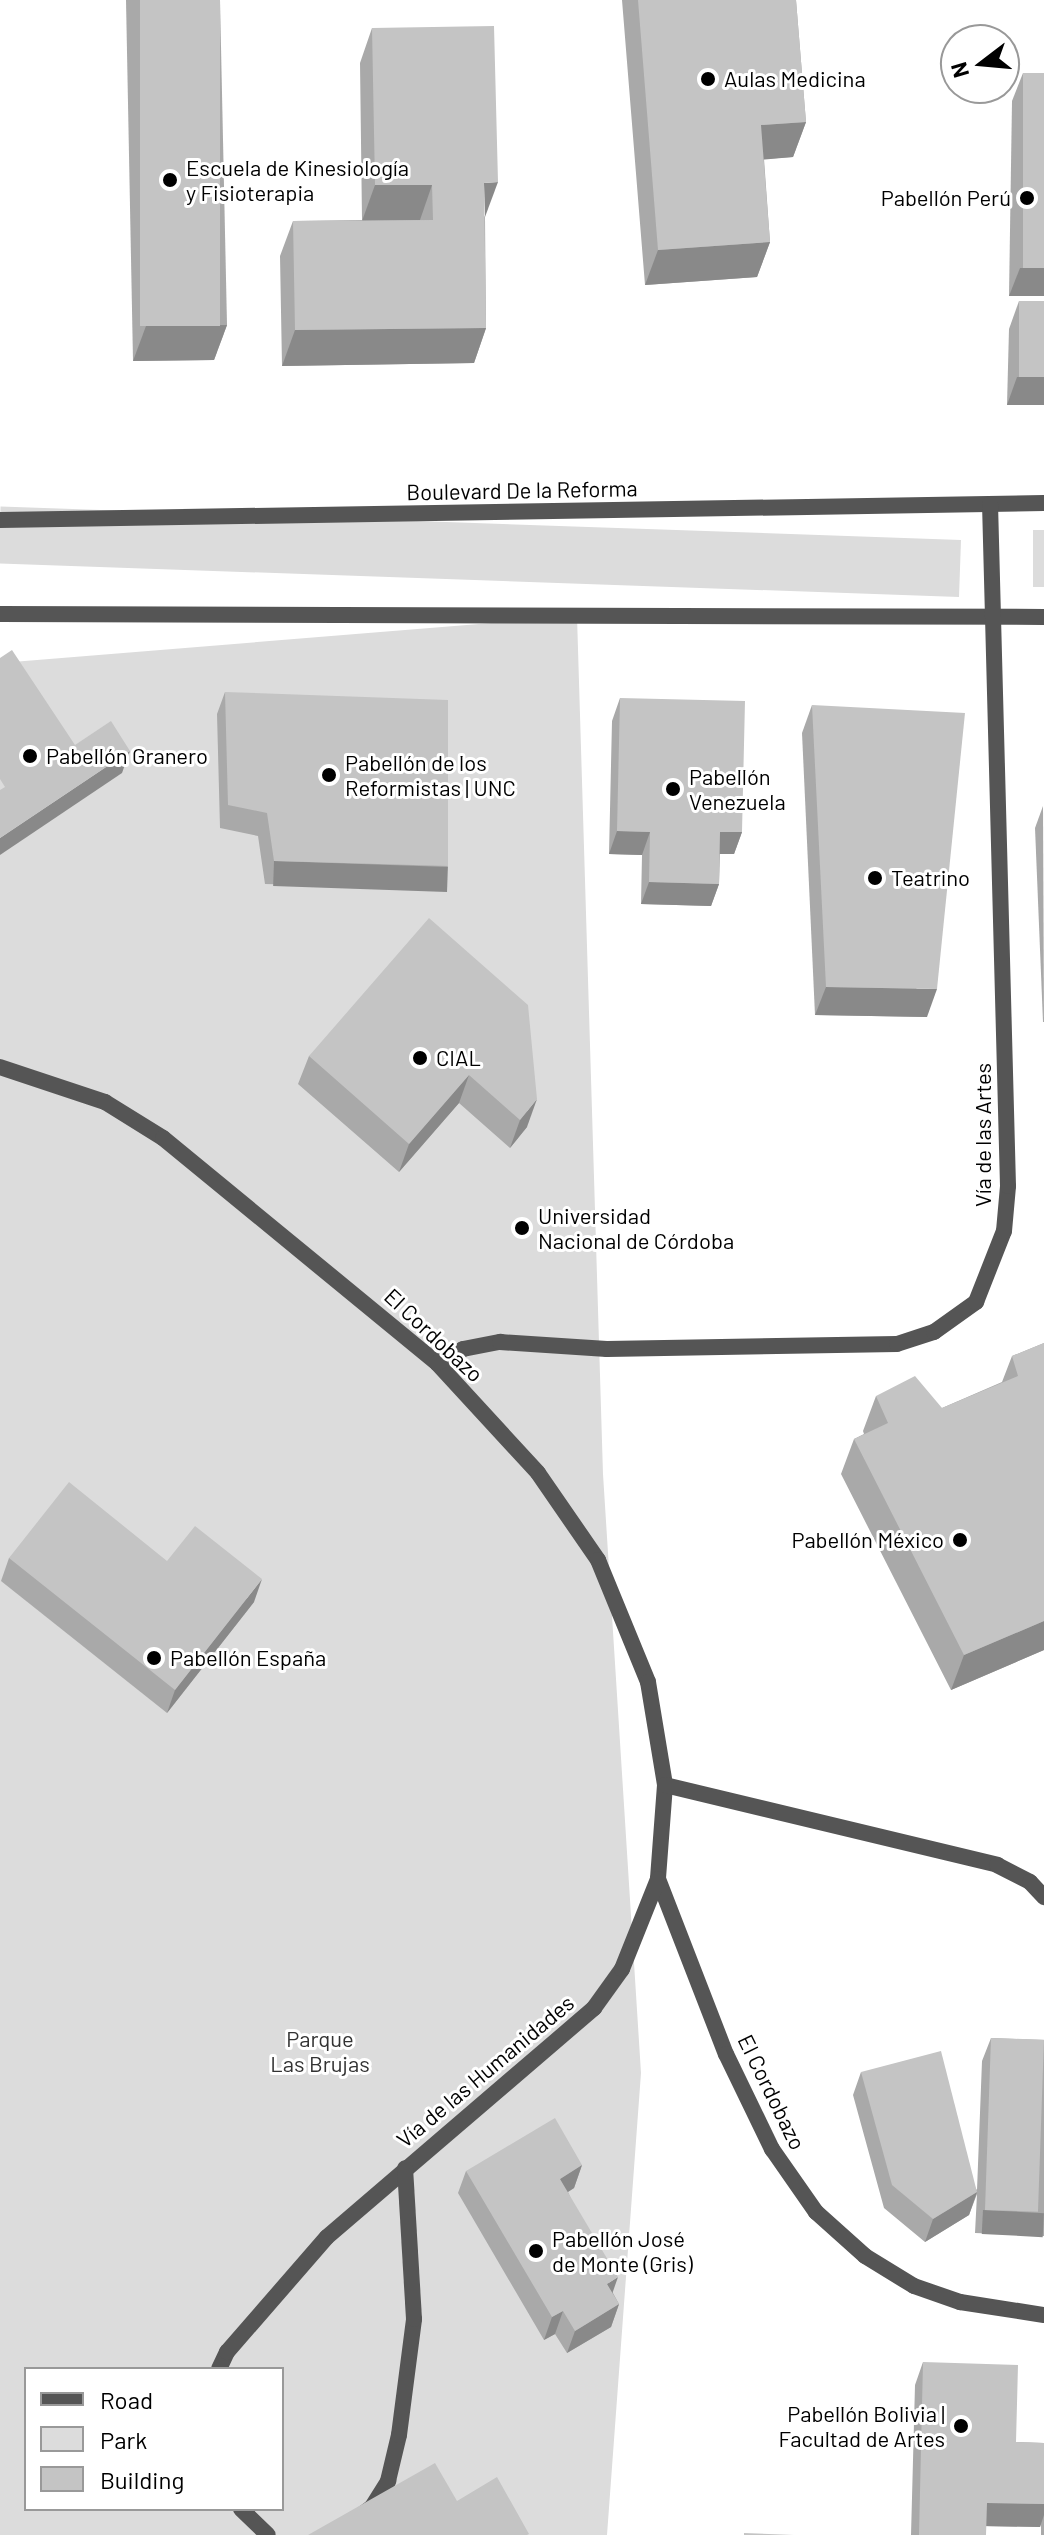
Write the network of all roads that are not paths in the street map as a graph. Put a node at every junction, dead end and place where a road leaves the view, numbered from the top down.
1 (1044, 503) edge
2 (990, 504) junction
3 (0, 520) edge
4 (0, 614) edge
5 (1044, 617) edge
6 (992, 618) junction
7 (0, 1067) edge
8 (437, 1363) junction
9 (665, 1785) junction
10 (658, 1879) junction
11 (1044, 1897) edge
12 (405, 2168) junction
13 (1044, 2315) edge
14 (220, 2367) edge
15 (243, 2511) edge
16 (268, 2535) edge
17 (334, 2535) edge

1 - 2 street, Boulevard De la Reforma
2 - 3 street, Boulevard De la Reforma
2 - 6 street, Vía de las Artes
4 - 6 street
5 - 6 street
6 - 8 street, Vía de las Artes
7 - 8 street, El Cordobazo
8 - 9 street, El Cordobazo
9 - 10 street, El Cordobazo
9 - 11 street
10 - 12 street, Vía de las Humanidades
10 - 13 street, El Cordobazo
12 - 14 street, Vía de las Humanidades
12 - 17 street, Vía de las Humanidades
15 - 16 street

